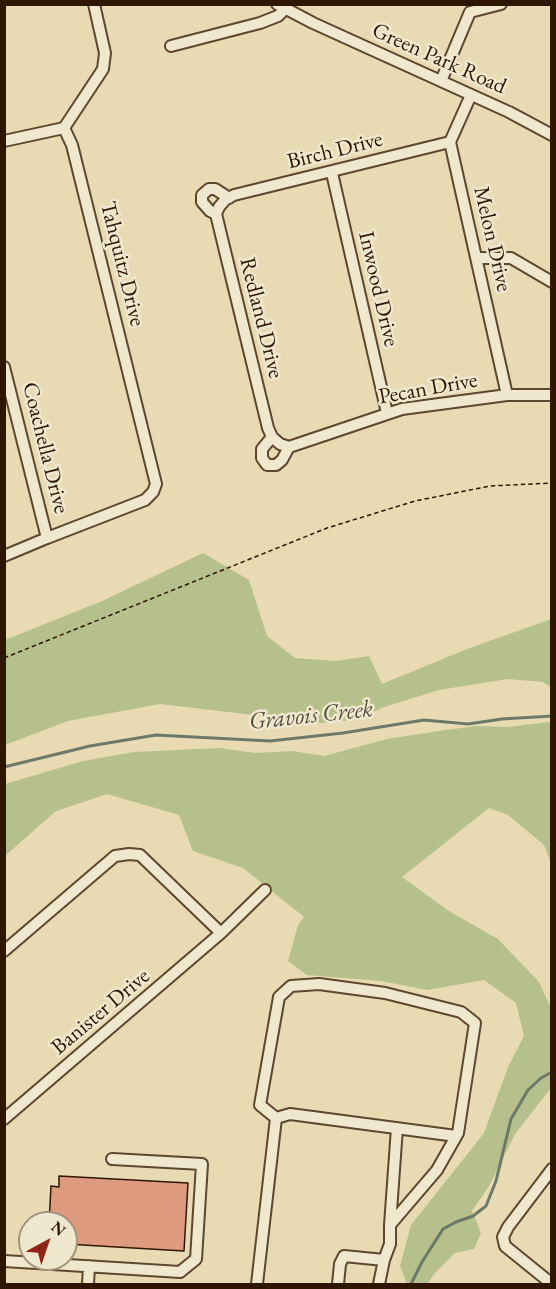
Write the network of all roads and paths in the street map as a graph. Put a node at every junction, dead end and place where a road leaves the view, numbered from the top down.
1 (94, 4) edge
2 (501, 4) edge
3 (281, 7) edge
4 (469, 8) edge
5 (171, 46) dead end
6 (441, 81) junction
7 (471, 95) junction
8 (64, 128) junction
9 (552, 135) edge
10 (4, 141) edge
11 (450, 142) junction
12 (332, 172) junction
13 (229, 198) junction
14 (218, 211) junction
15 (477, 258) junction
16 (552, 282) edge
17 (4, 368) edge
18 (507, 395) junction
19 (552, 395) edge
20 (387, 413) junction
21 (280, 442) joint
22 (552, 483) edge
23 (47, 538) junction
24 (4, 556) edge
25 (4, 658) edge
26 (265, 891) dead end
27 (221, 933) junction
28 (4, 951) edge
29 (276, 1118) junction
30 (4, 1119) edge
31 (397, 1128) junction
32 (456, 1136) junction
33 (112, 1159) dead end
34 (552, 1169) edge
35 (390, 1225) junction
36 (384, 1260) junction
37 (4, 1261) edge
38 (89, 1266) junction
39 (549, 1280) edge
40 (88, 1284) edge
41 (257, 1284) edge
42 (338, 1284) edge
43 (379, 1284) edge
44 (388, 1284) edge

1 - 8 street
2 - 4 street
3 - 5 street
3 - 6 street, Green Park Road
4 - 6 street
6 - 7 street, Green Park Road
7 - 9 street, Green Park Road
7 - 11 street
8 - 10 street
8 - 23 street, Tahquitz Drive
11 - 12 street, Birch Drive
11 - 15 street, Melon Drive
12 - 13 street, Birch Drive
12 - 20 street, Inwood Drive
13 - 14 street, Birch Drive
13 - 14 street, Birch Drive
14 - 21 street, Redland Drive
15 - 16 street
15 - 18 street, Melon Drive
17 - 23 street, Coachella Drive
18 - 19 street, Pecan Drive
18 - 20 street, Pecan Drive
20 - 21 street, Pecan Drive
22 - 25 path
23 - 24 street
26 - 27 street, Banister Drive
27 - 28 street
27 - 30 street, Banister Drive
29 - 31 street
29 - 32 street
29 - 41 street
31 - 32 street
31 - 35 street
32 - 35 street
33 - 38 street
34 - 39 street
35 - 36 street
36 - 42 street
36 - 43 street
36 - 44 street
37 - 38 street
38 - 40 street

